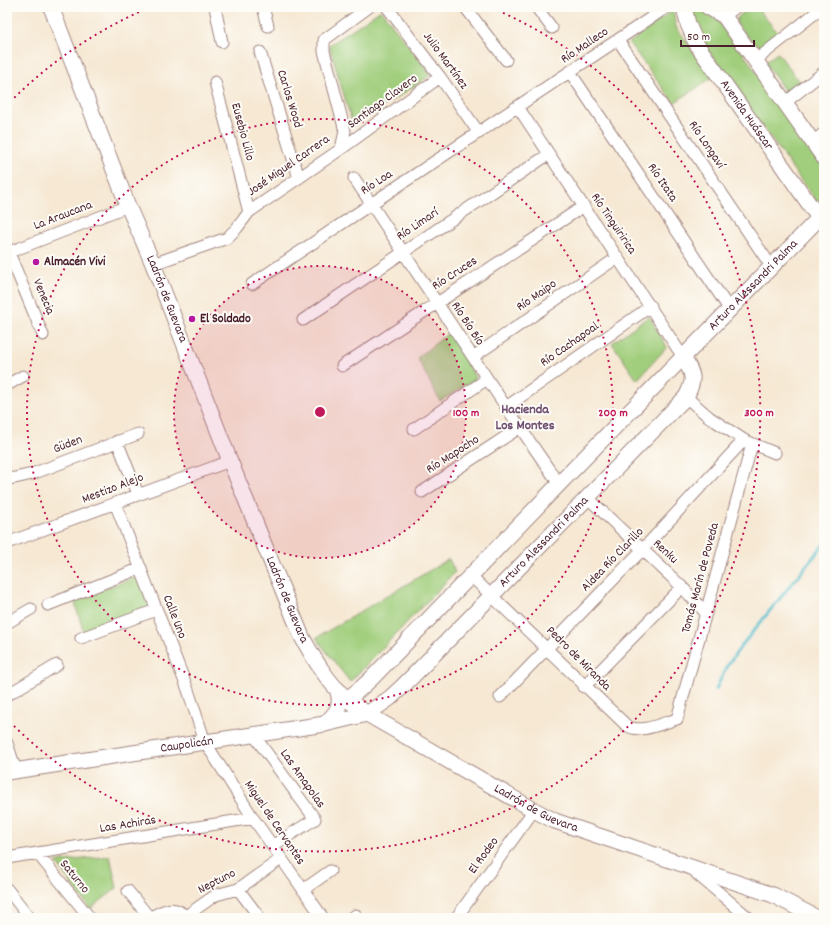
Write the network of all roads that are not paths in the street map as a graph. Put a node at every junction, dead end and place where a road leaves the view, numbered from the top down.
1 (51, 7) edge
2 (215, 7) edge
3 (263, 7) edge
4 (369, 7) edge
5 (387, 7) edge
6 (465, 7) edge
7 (536, 7) edge
8 (667, 7) edge
9 (684, 7) edge
10 (708, 7) edge
11 (823, 7) edge
12 (730, 12) edge
13 (268, 26) dead end
14 (552, 28) dead end
15 (618, 40) junction
16 (222, 42) dead end
17 (260, 52) dead end
18 (506, 60) dead end
19 (756, 60) junction
20 (570, 72) junction
21 (824, 72) edge
22 (440, 77) junction
23 (215, 82) dead end
24 (786, 102) junction
25 (518, 107) junction
26 (479, 133) junction
27 (819, 138) edge
28 (342, 149) junction
29 (549, 154) junction
30 (824, 158) edge
31 (299, 178) junction
32 (354, 178) dead end
33 (371, 204) junction
34 (128, 206) junction
35 (584, 206) junction
36 (249, 212) junction
37 (822, 216) edge
38 (8, 251) edge
39 (403, 252) junction
40 (618, 257) junction
41 (153, 264) junction
42 (771, 266) junction
43 (252, 284) dead end
44 (437, 303) junction
45 (651, 306) junction
46 (730, 310) junction
47 (303, 320) dead end
48 (43, 335) dead end
49 (473, 357) junction
50 (683, 357) junction
51 (342, 366) dead end
52 (23, 376) dead end
53 (487, 380) junction
54 (7, 385) edge
55 (686, 397) junction
56 (506, 407) junction
57 (520, 428) junction
58 (414, 429) dead end
59 (138, 434) dead end
60 (117, 441) junction
61 (748, 442) junction
62 (775, 453) dead end
63 (230, 462) junction
64 (7, 479) edge
65 (559, 484) junction
66 (422, 492) dead end
67 (138, 494) junction
68 (587, 497) junction
69 (115, 503) junction
70 (7, 543) edge
71 (643, 549) junction
72 (141, 568) junction
73 (471, 576) junction
74 (682, 587) junction
75 (492, 596) junction
76 (48, 605) dead end
77 (31, 609) dead end
78 (156, 610) junction
79 (705, 612) junction
80 (7, 623) edge
81 (81, 638) dead end
82 (547, 648) junction
83 (57, 665) dead end
84 (584, 687) junction
85 (342, 694) junction
86 (7, 695) edge
87 (500, 697) dead end
88 (367, 714) junction
89 (677, 719) joint
90 (325, 724) junction
91 (253, 734) junction
92 (205, 742) junction
93 (7, 743) edge
94 (12, 771) edge
95 (534, 810) junction
96 (253, 818) junction
97 (272, 846) junction
98 (37, 854) junction
99 (7, 858) edge
100 (281, 859) junction
101 (691, 866) junction
102 (330, 871) dead end
103 (7, 889) edge
104 (238, 889) junction
105 (128, 890) dead end
106 (303, 890) junction
107 (187, 917) edge
108 (30, 918) edge
109 (90, 918) edge
110 (149, 918) edge
111 (260, 918) edge
112 (323, 918) edge
113 (456, 918) edge
114 (749, 918) edge
115 (817, 918) edge

1 - 34 street, Ladrón de Guevara
2 - 16 street
3 - 13 street
4 - 28 street, José Miguel Carrera
5 - 22 street, Julio Martínez
6 - 18 street
7 - 14 street
8 - 15 street, Río Malleco
9 - 37 street, Avenida Huáscar
10 - 12 street
11 - 19 street
12 - 19 street
15 - 20 street, Río Malleco
15 - 42 street, Río Longaví
17 - 31 street, Carlos Wood
19 - 24 street
20 - 25 street, Río Malleco
20 - 46 street, Río Itata
21 - 24 street
22 - 26 street, Julio Martínez
22 - 28 street, Santiago Clavero
23 - 36 street, Eusebio Lillo
24 - 27 street
25 - 26 street, Río Loa
25 - 29 street, Río Tinguiririca
26 - 33 street, Río Loa
27 - 30 street
28 - 31 street, José Miguel Carrera
29 - 35 street, Río Tinguiririca
29 - 39 street, Río Limarí
31 - 36 street, José Miguel Carrera
32 - 33 street, Río Bío Bío
33 - 39 street, Río Bío Bío
33 - 43 street, Río Loa
34 - 38 street, La Araucana
34 - 41 street, Ladrón de Guevara
35 - 40 street, Río Tinguiririca
35 - 44 street, Río Cruces
36 - 41 street, José Miguel Carrera
37 - 42 street, Arturo Alessandri Palma
38 - 48 street, Venecia
39 - 44 street, Río Bío Bío
39 - 47 street, Río Limarí
40 - 45 street, Río Tinguiririca
40 - 49 street, Río Maipo
41 - 63 street, Ladrón de Guevara
42 - 46 street, Arturo Alessandri Palma
44 - 49 street, Río Bío Bío
44 - 51 street, Río Cruces
45 - 50 street, Río Tinguiririca
45 - 56 street, Río Cachapoal
46 - 50 street, Arturo Alessandri Palma
49 - 53 street, Río Bío Bío
50 - 55 street, Arturo Alessandri Palma
50 - 65 street, Arturo Alessandri Palma
52 - 54 street
53 - 56 street, Río Bío Bío
53 - 58 street
55 - 61 street
55 - 68 street, Arturo Alessandri Palma
56 - 57 street, Río Bío Bío
57 - 65 street, Río Bío Bío
57 - 66 street, Río Mapocho
59 - 60 street, Güden
60 - 64 street, Güden
60 - 67 street
61 - 62 street
61 - 71 street, Aldea Río Clarillo
61 - 79 street, Tomás Marín de Poveda
63 - 67 street, Mestizo Alejo
63 - 85 street, Ladrón de Guevara
65 - 73 street, Arturo Alessandri Palma
67 - 69 street, Mestizo Alejo
68 - 71 street, Renku
68 - 75 street, Arturo Alessandri Palma
69 - 70 street, Mestizo Alejo
69 - 72 street, Calle Uno
71 - 74 street, Renku
71 - 82 street, Aldea Río Clarillo
72 - 76 street
72 - 78 street, Calle Uno
73 - 75 street, Pedro de Miranda
73 - 85 street, Arturo Alessandri Palma
74 - 79 street, Renku
74 - 84 street
75 - 82 street, Pedro de Miranda
75 - 88 street, Arturo Alessandri Palma
77 - 80 street
78 - 81 street
78 - 92 street, Calle Uno
79 - 89 street, Tomás Marín de Poveda
82 - 84 street, Pedro de Miranda
82 - 87 street, Aldea Río Clarillo
83 - 86 street
84 - 89 street, Pedro de Miranda
85 - 88 street, Ladrón de Guevara
85 - 90 street
88 - 90 street, Caupolicán
88 - 95 street, Ladrón de Guevara
90 - 91 street, Caupolicán
91 - 92 street, Caupolicán
91 - 97 street, Las Amapolas
92 - 94 street, Caupolicán
92 - 96 street, Miguel de Cervantes
93 - 94 street
95 - 101 street, Ladrón de Guevara
95 - 113 street, El Rodeo
96 - 97 street, Miguel de Cervantes
96 - 98 street, Las Achiras
97 - 100 street, Miguel de Cervantes
98 - 99 street, Las Achiras
98 - 109 street, Saturno
100 - 104 street, Neptuno
100 - 106 street, Miguel de Cervantes
101 - 114 street
101 - 115 street, Ladrón de Guevara
102 - 106 street
103 - 108 street
104 - 107 street, Neptuno
104 - 111 street
105 - 110 street
106 - 112 street, Miguel de Cervantes
107 - 110 street

